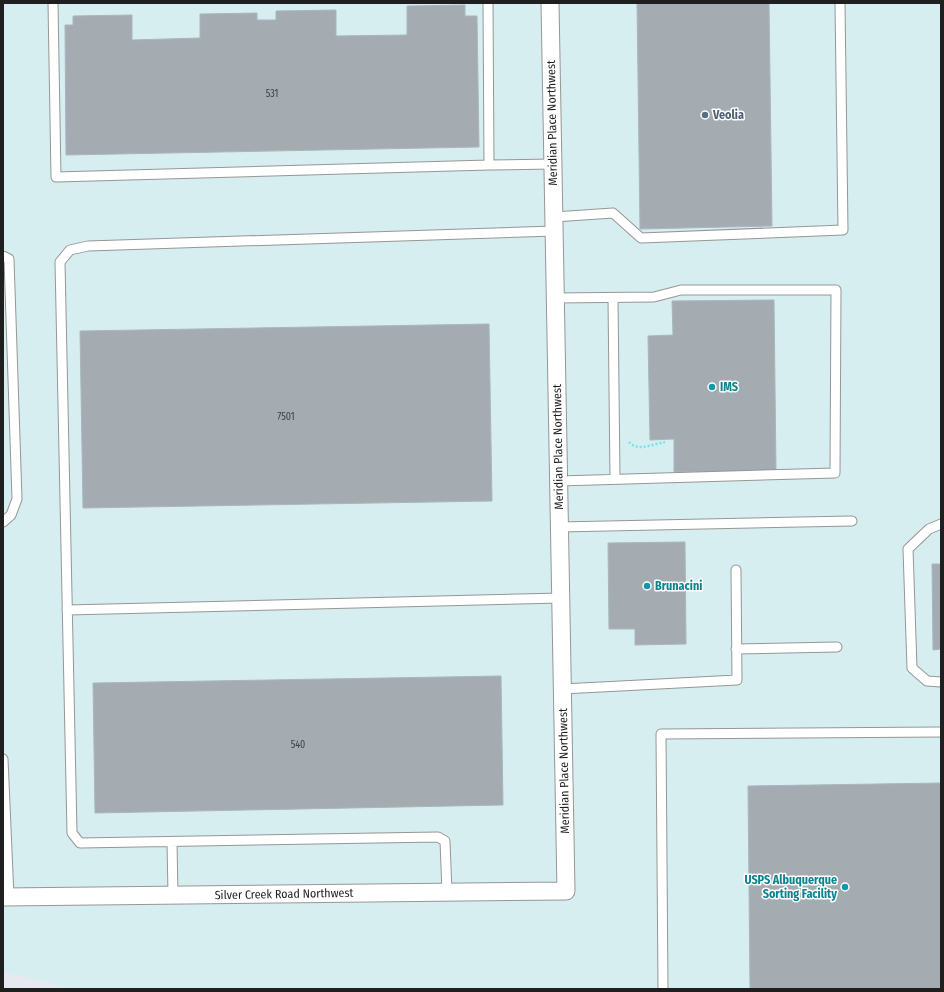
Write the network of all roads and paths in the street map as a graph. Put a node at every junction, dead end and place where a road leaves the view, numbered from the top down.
1 (53, 3) edge
2 (488, 3) edge
3 (550, 3) edge
4 (840, 3) edge
5 (553, 164) junction
6 (489, 165) junction
7 (554, 224) junction
8 (3, 256) edge
9 (555, 298) junction
10 (614, 298) junction
11 (627, 440) dead end
12 (665, 442) dead end
13 (615, 479) junction
14 (559, 481) junction
15 (852, 521) dead end
16 (3, 522) edge
17 (941, 524) edge
18 (559, 527) junction
19 (736, 570) dead end
20 (561, 598) junction
21 (67, 610) junction
22 (837, 647) dead end
23 (736, 649) junction
24 (941, 682) edge
25 (562, 689) junction
26 (941, 732) edge
27 (3, 759) edge
28 (172, 842) junction
29 (566, 891) joint
30 (447, 892) junction
31 (173, 895) junction
32 (6, 897) edge
33 (663, 989) edge

1 - 6 lane
2 - 6 lane
3 - 5 street, Meridian Place Northwest
4 - 7 lane
5 - 6 lane
5 - 7 street, Meridian Place Northwest
7 - 9 street, Meridian Place Northwest
7 - 21 lane
8 - 16 lane
9 - 10 lane
9 - 14 street, Meridian Place Northwest
10 - 13 lane
10 - 13 lane
11 - 12 path
13 - 14 lane
14 - 18 street, Meridian Place Northwest
15 - 18 lane
17 - 24 lane
18 - 20 street, Meridian Place Northwest
19 - 23 lane
20 - 21 lane
20 - 25 street, Meridian Place Northwest
21 - 28 lane
22 - 23 lane
23 - 25 lane
25 - 29 street, Meridian Place Northwest
26 - 33 lane
27 - 32 lane
28 - 30 lane
28 - 31 lane
29 - 30 street, Silver Creek Road Northwest
30 - 31 street, Silver Creek Road Northwest
31 - 32 street, Silver Creek Road Northwest

